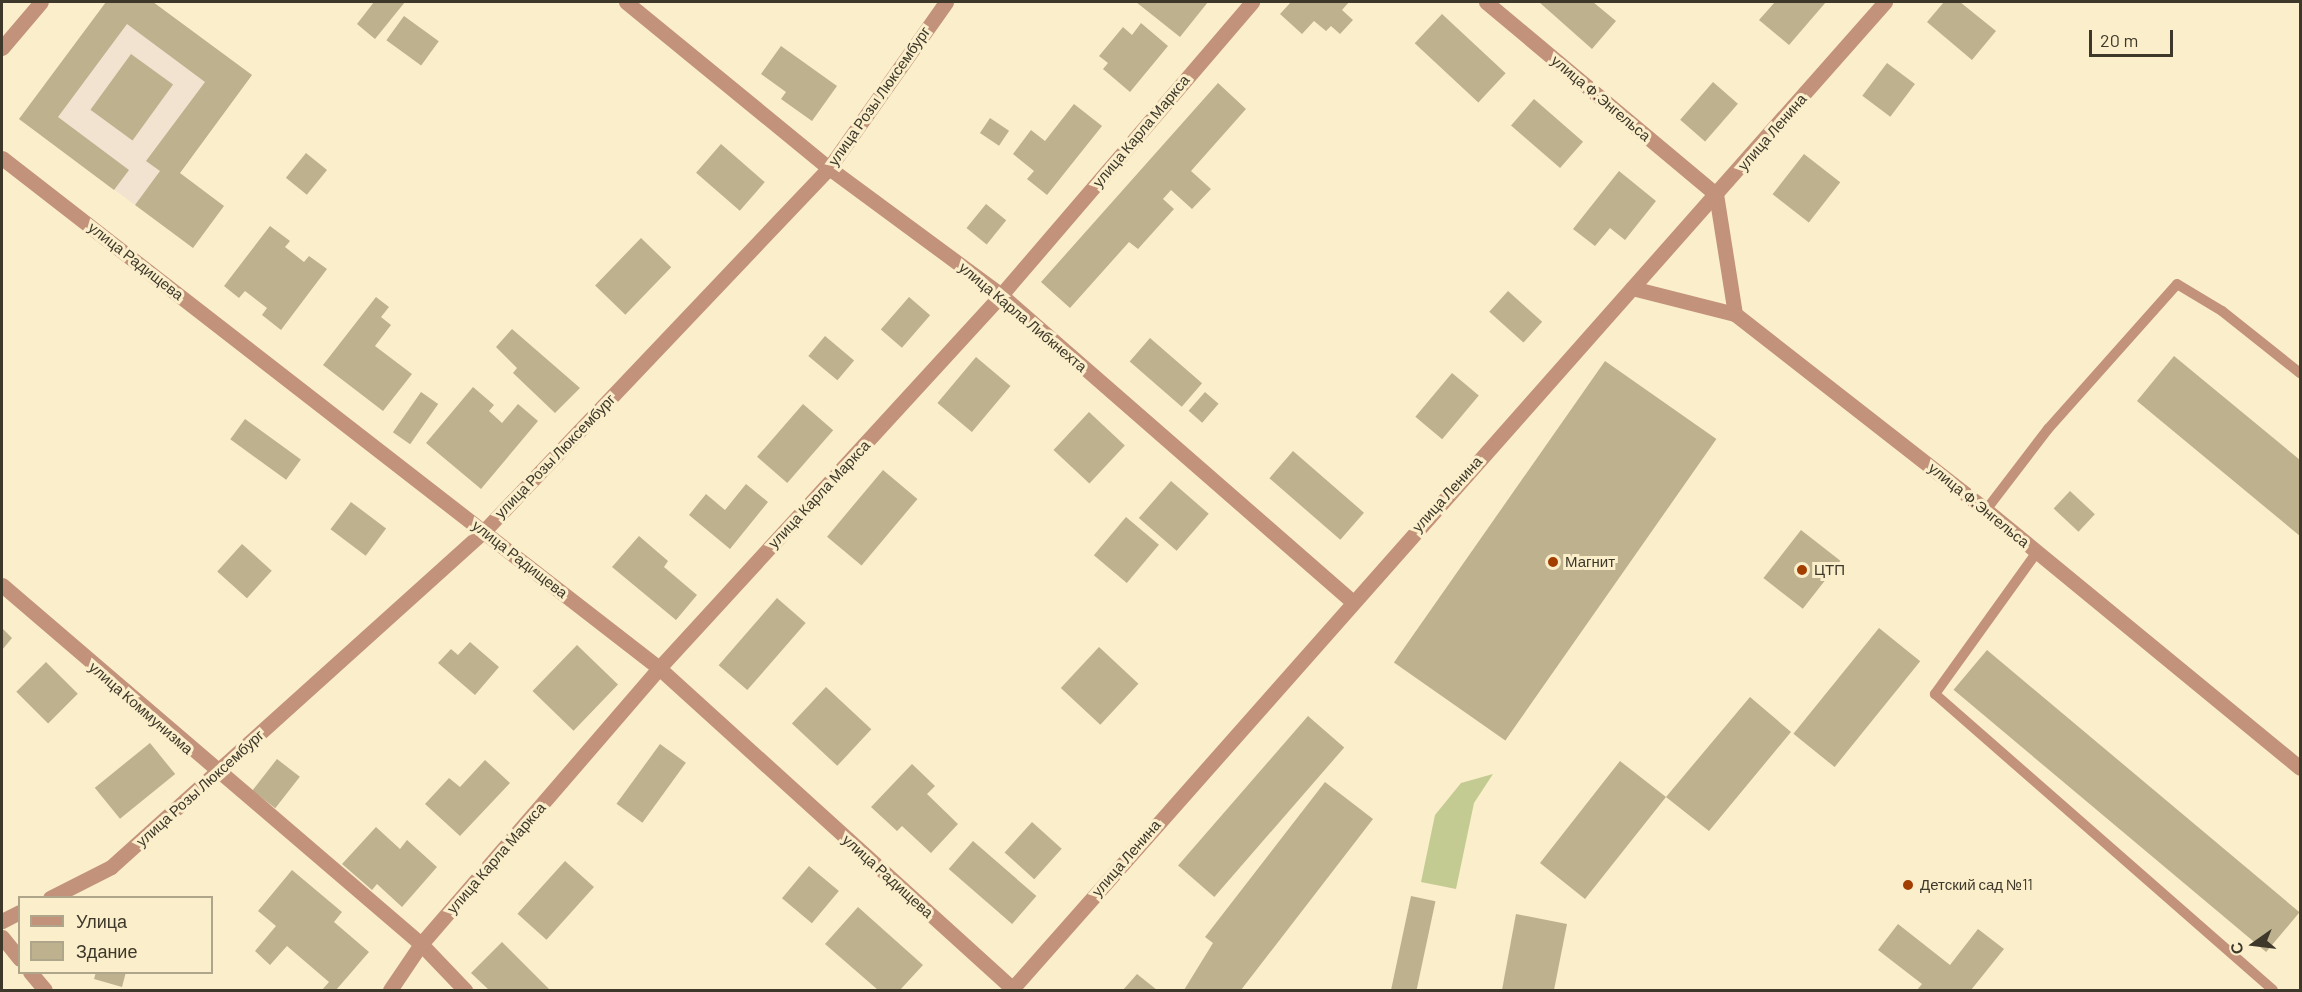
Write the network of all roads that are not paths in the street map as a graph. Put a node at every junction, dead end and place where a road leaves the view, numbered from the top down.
1 (41, 2) edge
2 (626, 2) edge
3 (946, 2) edge
4 (1252, 2) edge
5 (1486, 2) edge
6 (1886, 2) edge
7 (2, 48) edge
8 (2, 158) edge
9 (829, 168) junction
10 (1716, 194) junction
11 (1632, 288) junction
12 (1001, 295) junction
13 (1735, 314) junction
14 (2301, 373) edge
15 (1986, 510) junction
16 (484, 531) junction
17 (2037, 552) junction
18 (2, 585) edge
19 (1352, 601) junction
20 (659, 668) junction
21 (2301, 768) edge
22 (217, 773) junction
23 (52, 896) edge
24 (18, 913) edge
25 (2, 921) edge
26 (2, 937) edge
27 (421, 944) junction
28 (18, 957) edge
29 (32, 974) edge
30 (1013, 989) edge
31 (45, 990) edge
32 (390, 990) edge
33 (465, 990) edge
34 (2273, 990) edge

1 - 7 street
2 - 9 street, улица Карла Либкнехта
3 - 9 street, улица Розы Люксембург
4 - 12 street, улица Карла Маркса
5 - 10 street, улица Ф.Энгельса
6 - 10 street, улица Ленина
8 - 16 street, улица Радищева
9 - 12 street, улица Карла Либкнехта
9 - 16 street, улица Розы Люксембург
10 - 11 street, улица Ленина
10 - 13 street
11 - 13 street, улица Ф.Энгельса
11 - 19 street, улица Ленина
12 - 19 street, улица Карла Либкнехта
12 - 20 street, улица Карла Маркса
13 - 15 street, улица Ф.Энгельса
14 - 15 lane
15 - 17 street, улица Ф.Энгельса
16 - 20 street, улица Радищева
16 - 22 street, улица Розы Люксембург
17 - 21 street, улица Ф.Энгельса
17 - 34 lane
18 - 22 street, улица Коммунизма
19 - 30 street, улица Ленина
20 - 27 street, улица Карла Маркса
20 - 30 street, улица Радищева
22 - 23 street, улица Розы Люксембург
22 - 27 street, улица Коммунизма
24 - 25 street
26 - 28 street
27 - 32 street, улица Карла Маркса
27 - 33 street, улица Коммунизма
29 - 31 street

